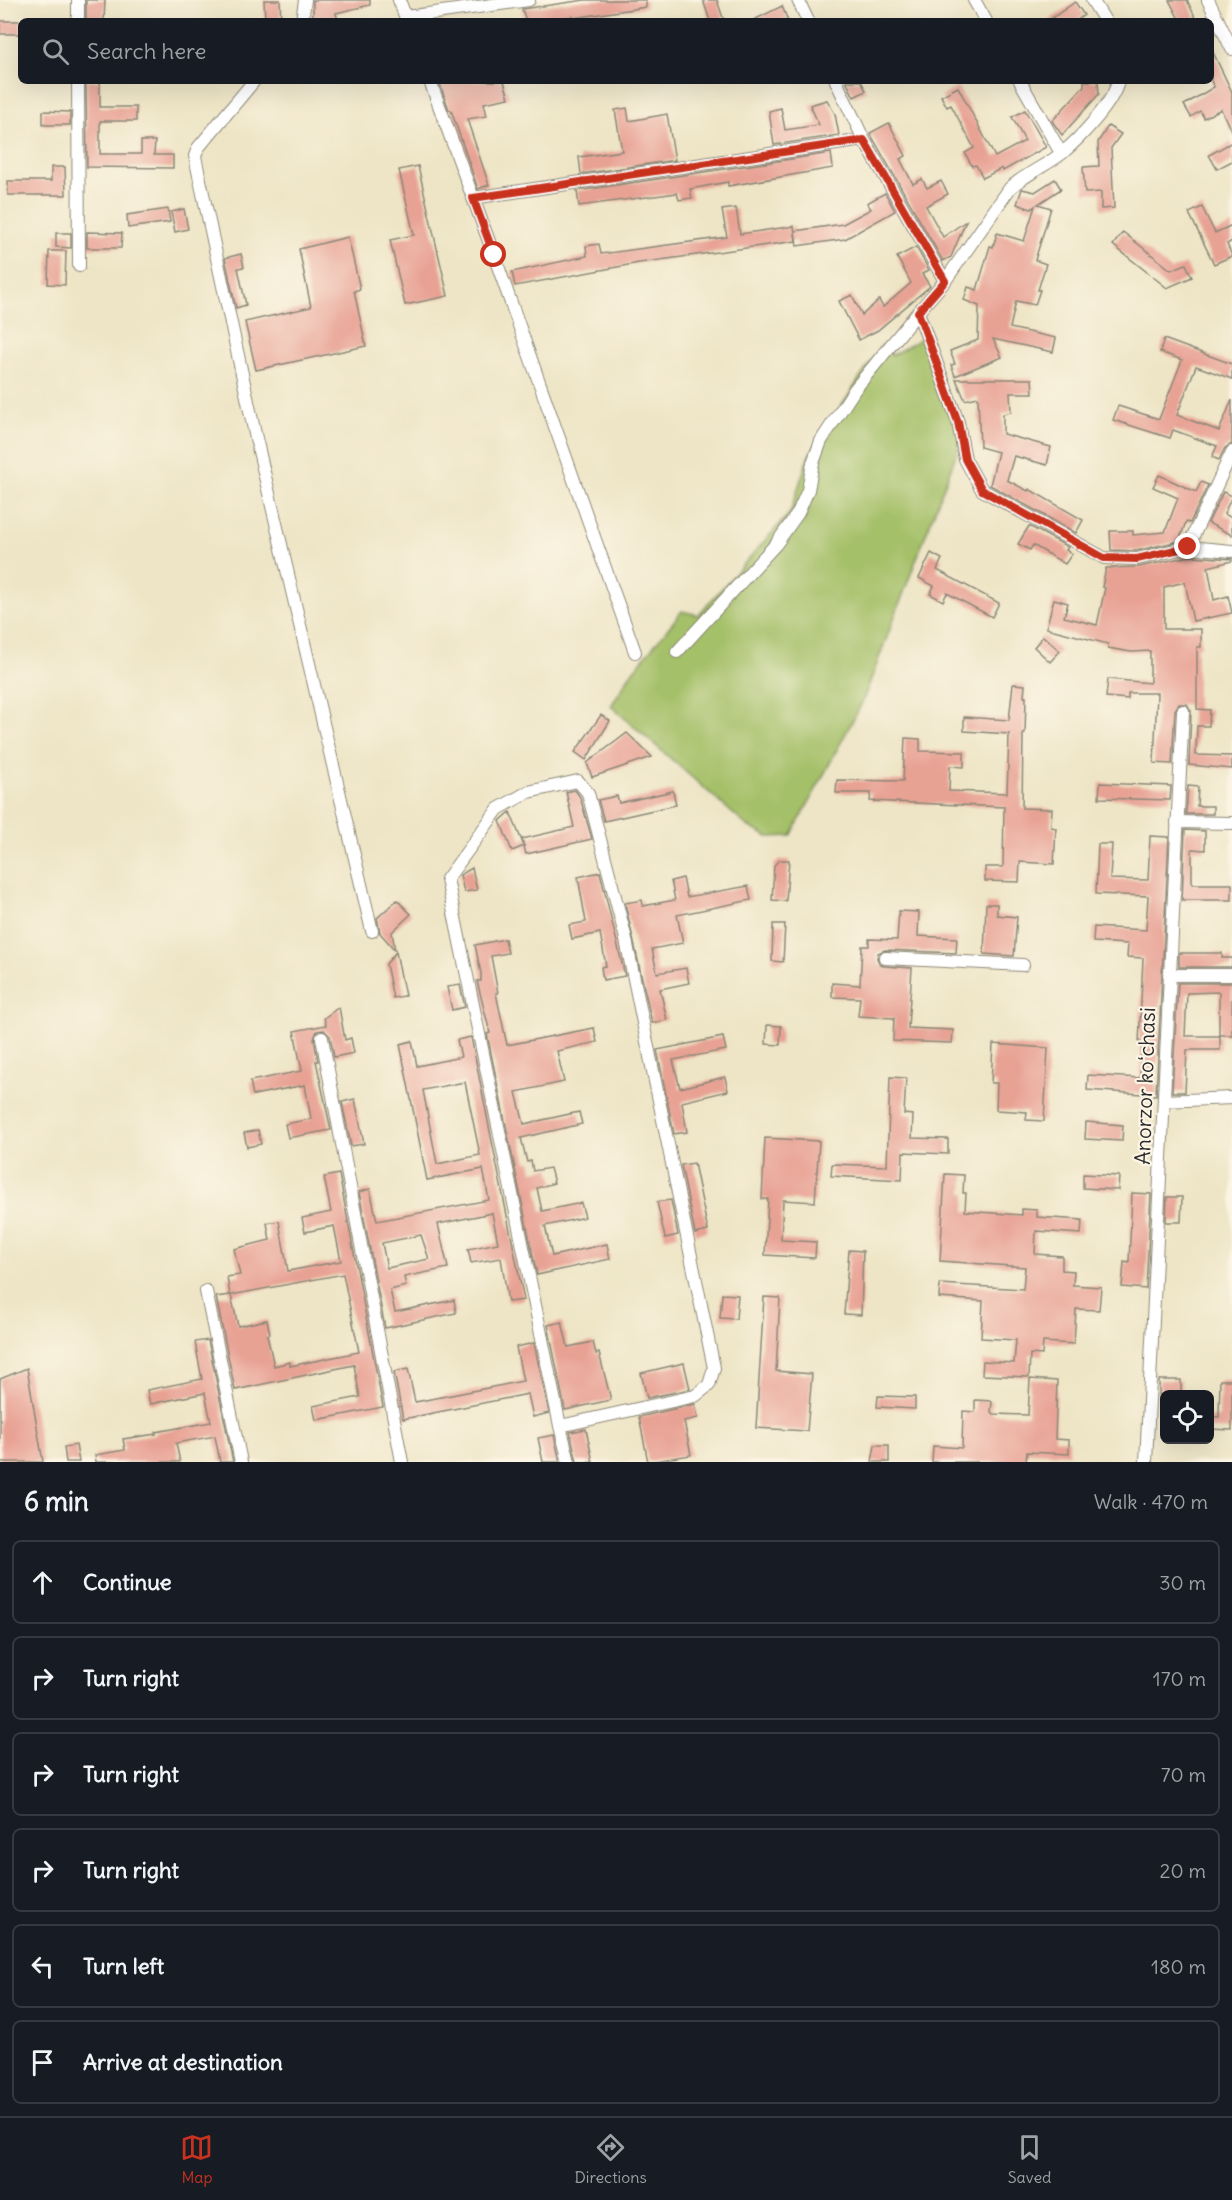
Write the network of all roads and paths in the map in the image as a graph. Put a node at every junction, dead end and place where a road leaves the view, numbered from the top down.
1 (78, 0) edge
2 (305, 0) edge
3 (399, 0) edge
4 (529, 0) edge
5 (798, 0) edge
6 (974, 0) edge
7 (1092, 0) edge
8 (1208, 0) edge
9 (78, 18) edge
10 (302, 18) edge
11 (407, 18) edge
12 (413, 18) edge
13 (807, 18) edge
14 (984, 18) edge
15 (1103, 18) edge
16 (1232, 49) edge
17 (78, 84) edge
18 (251, 84) edge
19 (431, 84) edge
20 (837, 84) edge
21 (1022, 84) edge
22 (1117, 84) edge
23 (864, 140) junction
24 (1061, 153) junction
25 (473, 198) junction
26 (79, 266) dead end
27 (945, 281) junction
28 (918, 312) junction
29 (1232, 452) edge
30 (1188, 547) junction
31 (1232, 551) edge
32 (635, 652) dead end
33 (677, 652) dead end
34 (1183, 711) dead end
35 (1177, 822) junction
36 (1232, 823) edge
37 (372, 931) dead end
38 (885, 958) dead end
39 (1023, 965) dead end
40 (1169, 975) junction
41 (1232, 975) edge
42 (322, 1038) dead end
43 (1232, 1098) edge
44 (1164, 1101) junction
45 (206, 1291) dead end
46 (560, 1426) junction
47 (241, 1462) edge
48 (402, 1462) edge
49 (569, 1462) edge
50 (1146, 1462) edge

1 - 9 street
2 - 10 street
3 - 11 street
4 - 12 street
5 - 13 street
6 - 14 street
7 - 15 street
8 - 16 street
17 - 26 street
18 - 37 street
19 - 25 street
20 - 23 street
21 - 24 street
22 - 24 street
23 - 25 street
23 - 27 street
24 - 27 street
25 - 32 street
27 - 28 street
28 - 30 street
28 - 33 street
29 - 30 street
30 - 31 street
34 - 35 street, Anorzor koʻchasi
35 - 36 street
35 - 40 street, Anorzor koʻchasi
38 - 39 street
40 - 41 street
40 - 44 street, Anorzor koʻchasi
42 - 48 street
43 - 44 street
44 - 50 street, Anorzor koʻchasi
45 - 47 street
46 - 46 street
46 - 49 street

